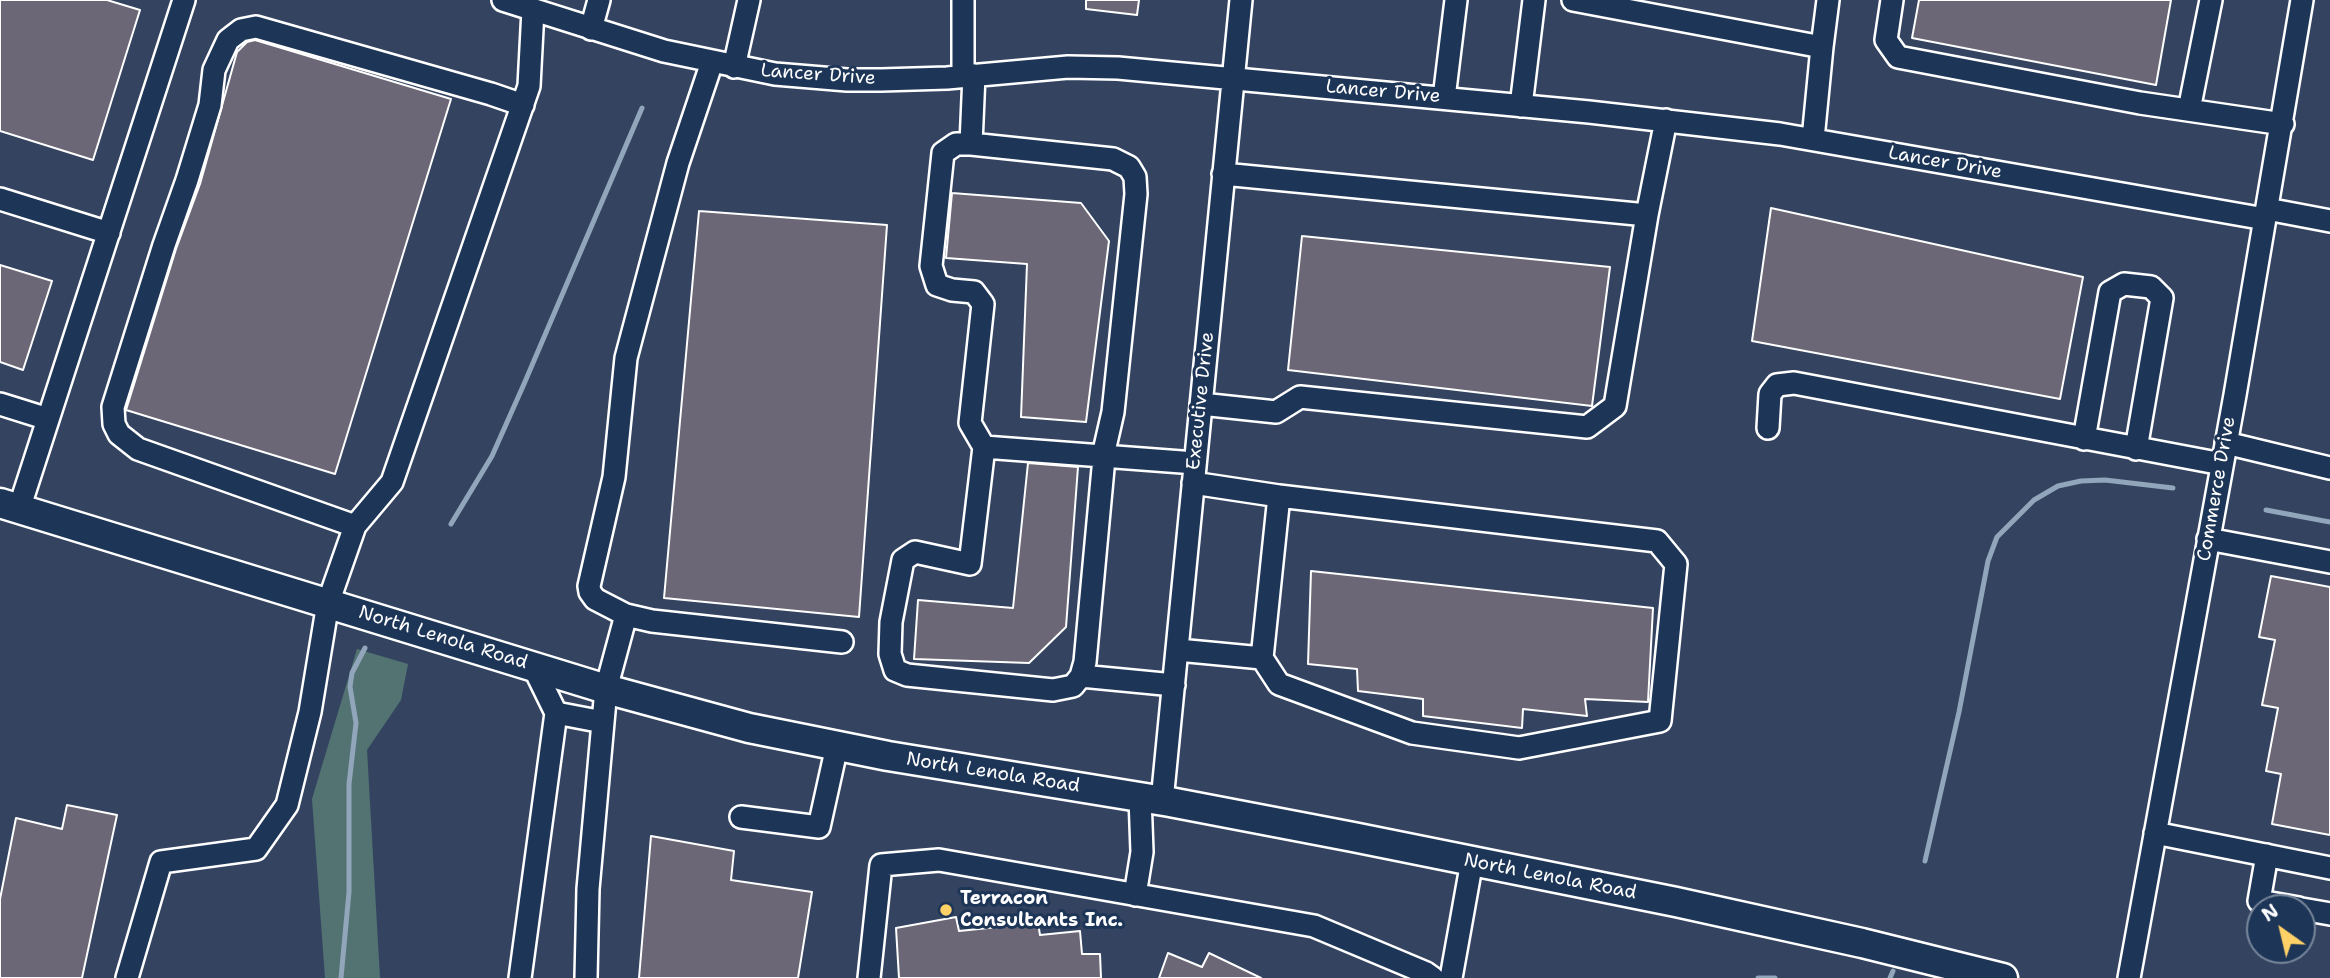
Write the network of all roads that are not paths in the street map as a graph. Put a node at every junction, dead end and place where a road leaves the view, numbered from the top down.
1 (184, 0) edge
2 (503, 0) edge
3 (599, 0) edge
4 (749, 0) edge
5 (963, 0) edge
6 (1241, 0) edge
7 (1456, 0) edge
8 (1534, 0) edge
9 (1573, 0) edge
10 (1828, 0) edge
11 (1892, 0) edge
12 (2211, 0) edge
13 (2302, 0) edge
14 (533, 10) junction
15 (591, 29) junction
16 (1822, 47) junction
17 (712, 62) junction
18 (734, 67) junction
19 (968, 76) junction
20 (1233, 78) junction
21 (1444, 98) junction
22 (523, 105) junction
23 (1521, 106) junction
24 (2189, 110) junction
25 (1666, 120) junction
26 (2283, 124) junction
27 (1813, 139) junction
28 (971, 144) junction
29 (1223, 174) junction
30 (0, 199) edge
31 (2266, 214) junction
32 (1647, 215) junction
33 (2330, 221) edge
34 (109, 233) junction
35 (0, 404) edge
36 (1201, 404) junction
37 (48, 419) junction
38 (1768, 428) dead end
39 (2084, 439) junction
40 (2226, 443) junction
41 (984, 447) junction
42 (2136, 449) junction
43 (1104, 455) junction
44 (2222, 464) junction
45 (2330, 468) edge
46 (1194, 473) junction
47 (1279, 496) junction
48 (9, 506) edge
49 (355, 526) junction
50 (2208, 539) junction
51 (2330, 562) edge
52 (328, 603) junction
53 (626, 615) junction
54 (842, 642) dead end
55 (1178, 650) junction
56 (1262, 658) junction
57 (533, 666) junction
58 (1081, 676) junction
59 (1174, 685) junction
60 (606, 689) junction
61 (556, 713) junction
62 (603, 722) junction
63 (836, 746) junction
64 (1151, 799) junction
65 (741, 817) dead end
66 (2155, 833) junction
67 (2267, 855) junction
68 (1472, 861) junction
69 (2330, 867) edge
70 (2260, 894) edge
71 (1135, 895) junction
72 (127, 978) edge
73 (520, 978) edge
74 (586, 978) edge
75 (869, 978) edge
76 (1433, 978) edge
77 (1451, 978) edge
78 (2003, 978) edge
79 (2129, 978) edge

1 - 34 street
2 - 14 street, Lancer Drive
3 - 15 street
4 - 18 street
5 - 19 street
6 - 20 street, Executive Drive
7 - 21 street
8 - 23 street
9 - 16 street
10 - 16 street
11 - 24 street
12 - 24 street
13 - 26 street, Commerce Drive
14 - 15 street, Lancer Drive
14 - 22 street
15 - 17 street, Lancer Drive
16 - 27 street
17 - 18 street, Lancer Drive
17 - 53 street
18 - 19 street, Lancer Drive
19 - 20 street, Lancer Drive
19 - 28 street
20 - 21 street, Lancer Drive
20 - 29 street, Executive Drive
21 - 23 street, Lancer Drive
22 - 49 street
22 - 49 street
23 - 25 street, Lancer Drive
24 - 26 street
25 - 27 street, Lancer Drive
25 - 32 street
26 - 31 street, Commerce Drive
27 - 31 street, Lancer Drive
28 - 41 street
28 - 43 street
29 - 32 street
29 - 36 street, Executive Drive
30 - 34 street
31 - 33 street, Lancer Drive
31 - 40 street, Commerce Drive
32 - 36 street
34 - 37 street
35 - 37 street
36 - 46 street, Executive Drive
37 - 48 street
38 - 39 street
39 - 42 street
39 - 42 street
40 - 44 street, Commerce Drive
40 - 45 street
41 - 43 street
41 - 58 street
42 - 44 street
43 - 46 street
43 - 58 street
44 - 50 street, Commerce Drive
46 - 47 street
46 - 55 street, Executive Drive
47 - 56 street
47 - 56 street
48 - 52 main road, North Lenola Road
49 - 52 street
50 - 51 street
50 - 66 street, Commerce Drive
52 - 57 main road, North Lenola Road
52 - 72 street
53 - 54 street
53 - 60 street
55 - 56 street
55 - 59 street, Executive Drive
57 - 60 main road, North Lenola Road
57 - 61 street
58 - 59 street
59 - 64 street, Executive Drive
60 - 62 street
60 - 63 main road, North Lenola Road
61 - 62 street
61 - 73 street
62 - 74 street
63 - 64 main road, North Lenola Road
63 - 65 street
64 - 68 main road, North Lenola Road
64 - 71 street, Executive Drive
66 - 67 street
66 - 79 street, Commerce Drive
67 - 69 street
67 - 70 street
68 - 77 street
68 - 78 main road, North Lenola Road
71 - 75 street
71 - 76 street

